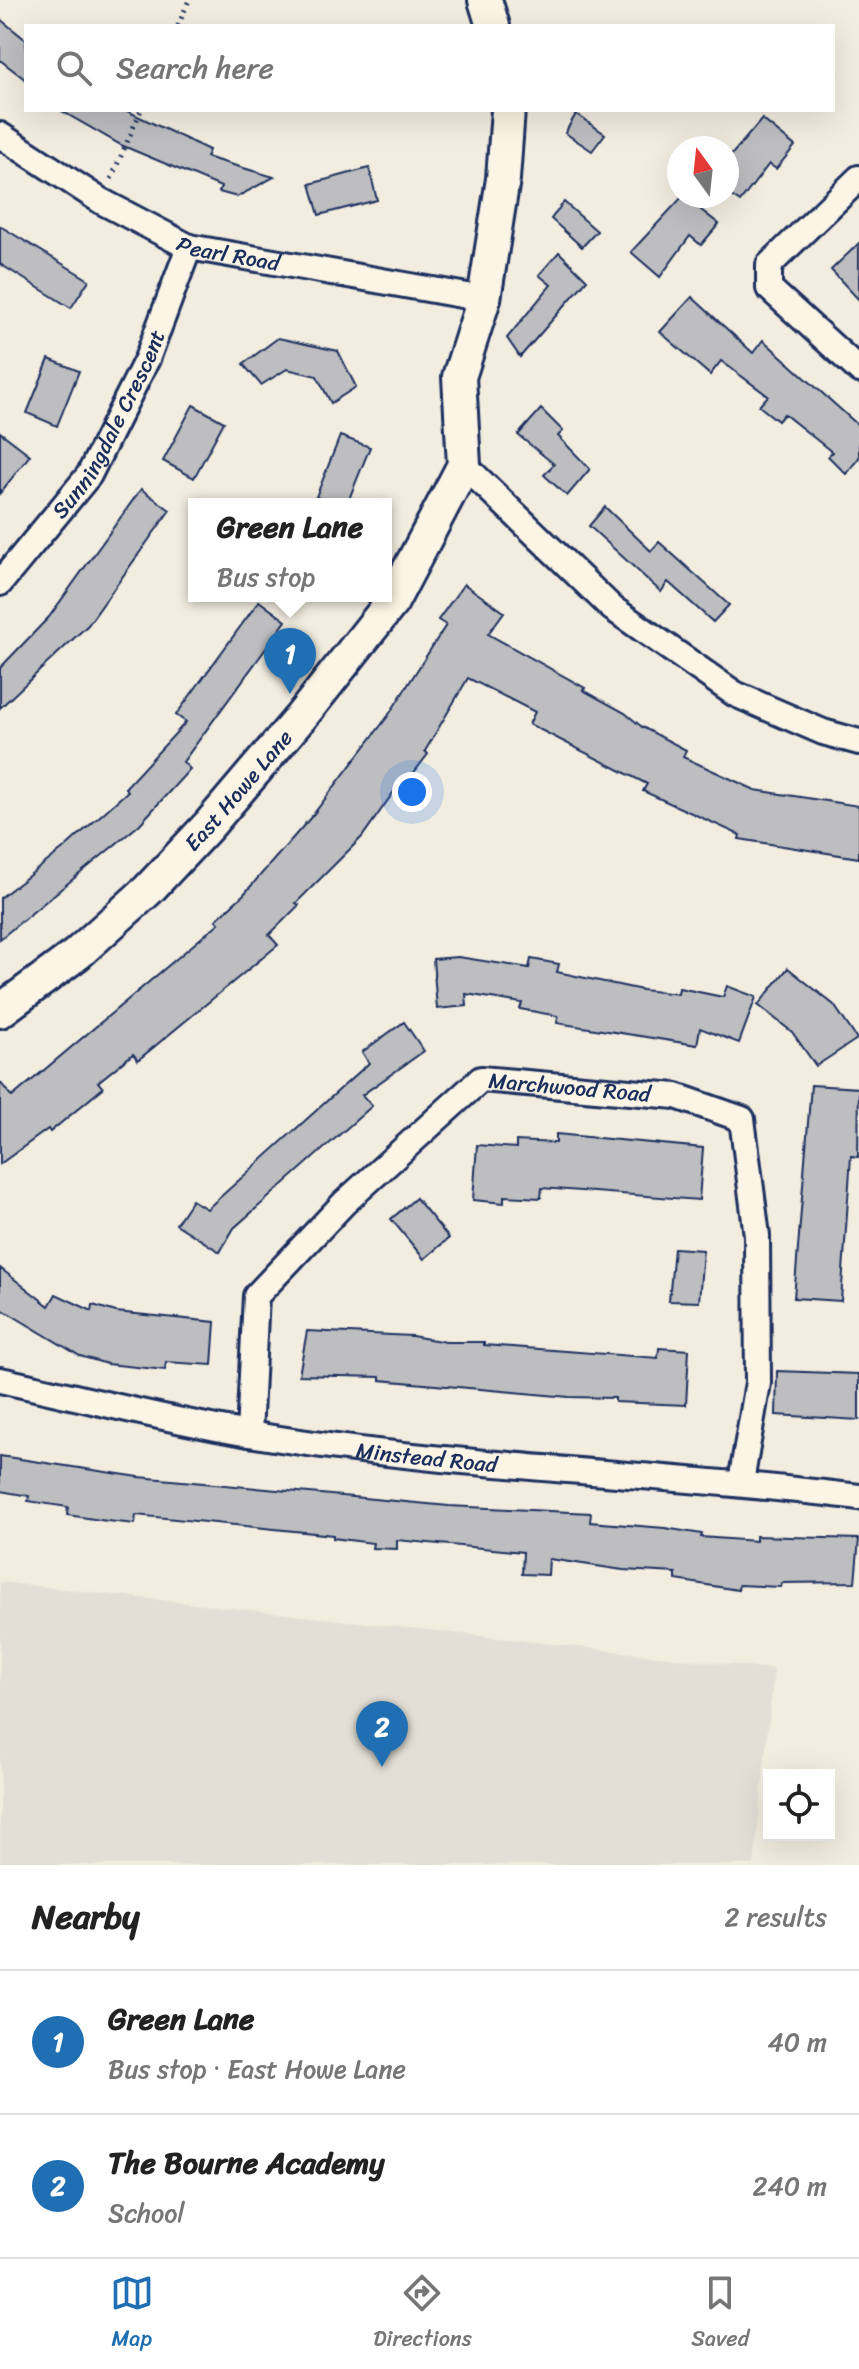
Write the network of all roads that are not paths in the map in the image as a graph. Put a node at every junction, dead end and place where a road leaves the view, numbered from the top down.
1 (485, 0) edge
2 (492, 24) edge
3 (508, 112) edge
4 (0, 135) edge
5 (859, 178) edge
6 (189, 247) junction
7 (484, 299) junction
8 (859, 370) edge
9 (464, 465) junction
10 (0, 583) edge
11 (859, 742) edge
12 (0, 1011) edge
13 (0, 1380) edge
14 (249, 1434) junction
15 (741, 1482) junction
16 (859, 1497) edge

1 - 2 street
3 - 7 street
4 - 6 street, Pearl Road
5 - 8 street
6 - 7 street, Pearl Road
6 - 10 street, Sunningdale Crescent
7 - 9 street
9 - 11 street
9 - 12 street, East Howe Lane
13 - 14 street, Minstead Road
14 - 15 street, Minstead Road
14 - 15 street, Marchwood Road
15 - 16 street, Minstead Road

